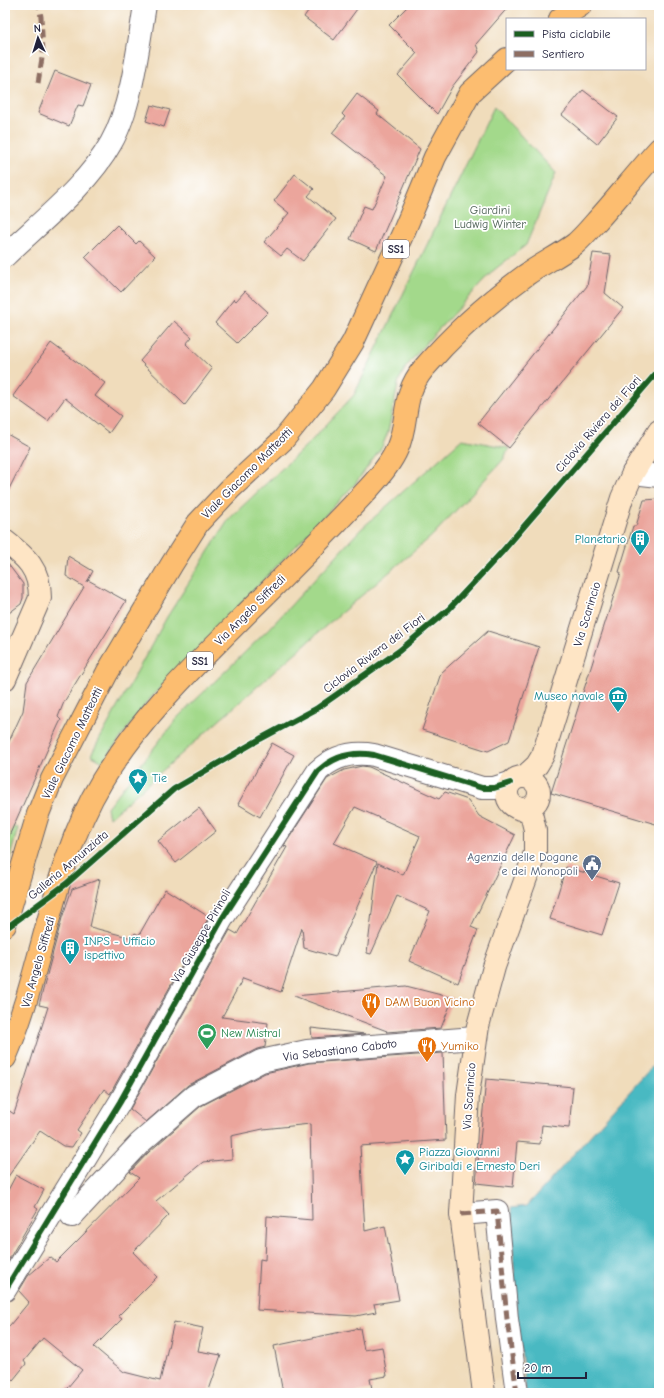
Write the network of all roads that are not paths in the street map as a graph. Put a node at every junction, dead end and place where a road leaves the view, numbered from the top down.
1 (145, 5) edge
2 (581, 5) edge
3 (562, 18) edge
4 (506, 60) edge
5 (659, 149) edge
6 (5, 256) edge
7 (659, 430) edge
8 (633, 473) junction
9 (659, 476) edge
10 (5, 540) edge
11 (5, 679) edge
12 (524, 782) junction
13 (530, 808) junction
14 (5, 925) edge
15 (475, 1038) junction
16 (5, 1058) edge
17 (461, 1214) junction
18 (72, 1216) dead end
19 (5, 1290) edge
20 (484, 1393) edge
21 (517, 1393) edge

1 - 6 street
2 - 3 main road
4 - 14 main road, Viale Giacomo Matteotti / SS1
5 - 16 main road, Via Angelo Siffredi / SS1
7 - 8 street, Via Scarincio
8 - 9 street
8 - 12 street, Via Scarincio
10 - 11 street
12 - 13 street
12 - 13 street
12 - 19 street, Via Giuseppe Pirinoli
13 - 15 street, Via Scarincio
15 - 17 street, Via Scarincio
15 - 18 street, Via Sebastiano Caboto
17 - 20 street, Via Scarincio
17 - 21 street

